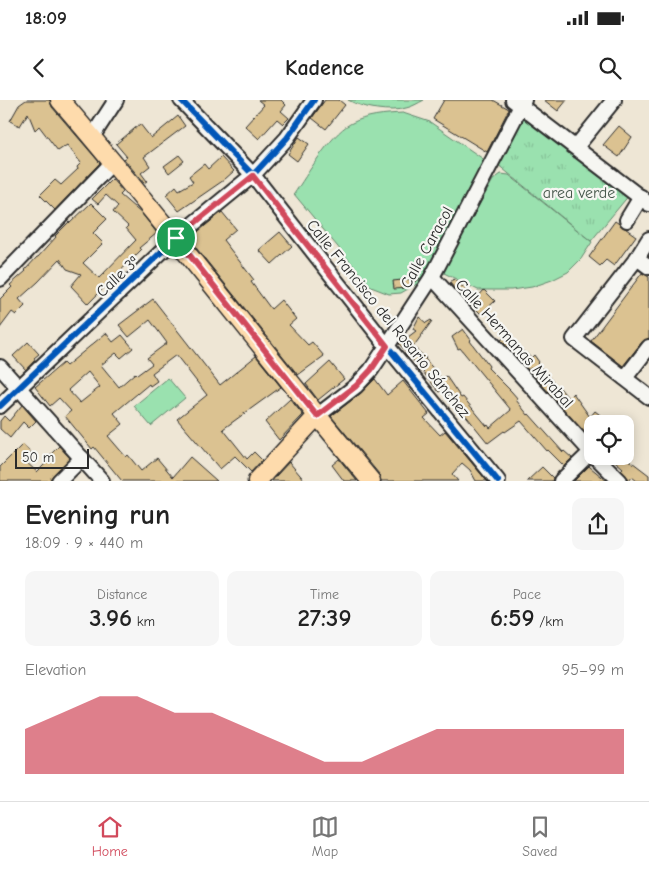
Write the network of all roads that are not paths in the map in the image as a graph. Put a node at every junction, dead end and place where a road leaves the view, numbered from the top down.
1 (60, 100) edge
2 (116, 100) edge
3 (181, 100) edge
4 (314, 100) edge
5 (614, 100) edge
6 (519, 102) edge
7 (92, 137) junction
8 (576, 148) junction
9 (113, 162) junction
10 (253, 176) junction
11 (646, 199) edge
12 (627, 220) dead end
13 (176, 238) junction
14 (649, 239) edge
15 (637, 258) junction
16 (649, 267) edge
17 (432, 277) junction
18 (0, 279) edge
19 (387, 346) junction
20 (649, 347) edge
21 (0, 367) edge
22 (625, 378) junction
23 (19, 387) junction
24 (649, 397) edge
25 (0, 406) edge
26 (317, 416) junction
27 (584, 444) edge
28 (82, 458) junction
29 (584, 462) edge
30 (604, 465) edge
31 (58, 481) edge
32 (102, 481) edge
33 (257, 481) edge
34 (371, 481) edge
35 (498, 481) edge
36 (562, 481) edge
37 (620, 481) edge

1 - 7 main road
2 - 7 street
3 - 10 street, Calle Francisco del Rosario Sánchez
4 - 10 street, Calle 3ª
5 - 8 street
6 - 8 street
6 - 17 street, Calle Caracol
7 - 9 main road
8 - 11 street
9 - 13 main road
9 - 18 street
10 - 13 street, Calle 3ª
10 - 19 street, Calle Francisco del Rosario Sánchez
11 - 12 street
13 - 23 street, Calle 3ª
13 - 26 main road
14 - 15 street
15 - 16 street
15 - 22 street
17 - 19 street, Calle Caracol
17 - 27 street, Calle Hermanas Mirabal
19 - 26 street, Calle Caracol
19 - 35 street, Calle Francisco del Rosario Sánchez
20 - 22 street
21 - 23 street
22 - 24 street
23 - 25 street, Calle 3ª
23 - 28 street
26 - 33 main road
26 - 34 main road
28 - 31 street
28 - 32 street
29 - 36 street
30 - 37 street, Calle Hermanas Mirabal

